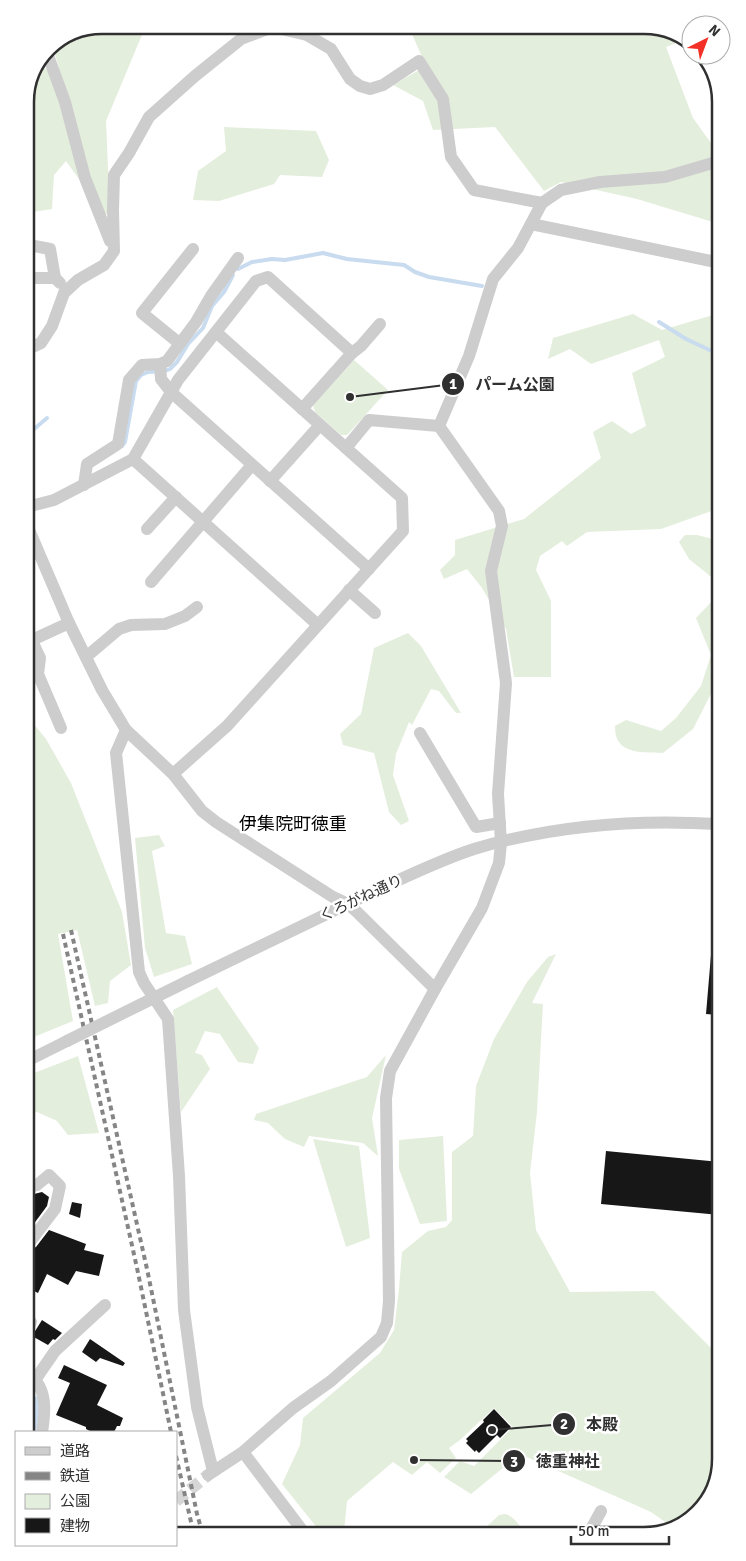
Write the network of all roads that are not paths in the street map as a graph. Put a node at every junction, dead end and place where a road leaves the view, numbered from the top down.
1 (254, 34) edge
2 (299, 34) edge
3 (49, 59) edge
4 (712, 163) edge
5 (542, 203) junction
6 (531, 224) junction
7 (34, 246) edge
8 (193, 249) dead end
9 (114, 251) junction
10 (238, 258) dead end
11 (712, 261) edge
12 (34, 278) edge
13 (55, 278) junction
14 (67, 290) junction
15 (380, 324) dead end
16 (216, 332) junction
17 (179, 343) junction
18 (34, 346) edge
19 (352, 353) junction
20 (160, 372) junction
21 (171, 392) junction
22 (302, 409) junction
23 (320, 425) junction
24 (439, 426) junction
25 (346, 448) junction
26 (133, 459) junction
27 (252, 465) junction
28 (270, 481) junction
29 (84, 485) junction
30 (176, 498) junction
31 (34, 505) edge
32 (203, 522) junction
33 (147, 529) dead end
34 (34, 541) edge
35 (369, 569) junction
36 (151, 582) dead end
37 (350, 590) junction
38 (197, 606) dead end
39 (376, 613) dead end
40 (69, 623) junction
41 (318, 625) junction
42 (34, 634) edge
43 (34, 644) edge
44 (86, 657) junction
45 (61, 728) dead end
46 (126, 730) junction
47 (420, 733) dead end
48 (173, 774) junction
49 (500, 822) junction
50 (712, 824) edge
51 (501, 842) junction
52 (348, 904) junction
53 (435, 989) junction
54 (34, 1058) edge
55 (34, 1186) edge
56 (34, 1237) edge
57 (105, 1305) dead end
58 (34, 1377) edge
59 (34, 1379) edge
60 (42, 1431) edge
61 (243, 1452) junction
62 (601, 1511) dead end
63 (300, 1527) edge
64 (592, 1527) edge

1 - 9 street
2 - 5 street
3 - 9 street
4 - 5 street
5 - 6 street
6 - 11 street
6 - 24 street
7 - 13 street
8 - 17 street
9 - 14 street
10 - 17 street
12 - 13 street
13 - 14 street
14 - 18 street
15 - 19 street
16 - 19 street
16 - 21 street
16 - 22 street
17 - 20 street
19 - 22 street
20 - 21 street
20 - 29 street
21 - 26 street
21 - 27 street
22 - 23 street
23 - 25 street
23 - 28 street
24 - 25 street
24 - 49 street
25 - 35 street
26 - 29 street
26 - 30 street
27 - 28 street
27 - 32 street
28 - 35 street
29 - 31 street
30 - 32 street
30 - 33 street
32 - 36 street
32 - 41 street
34 - 40 street
35 - 37 street
37 - 39 street
37 - 41 street
38 - 44 street
40 - 42 street
40 - 44 street
41 - 48 street
43 - 45 street
44 - 46 street
46 - 48 street
46 - 61 street
47 - 49 street
48 - 52 street
49 - 51 street
50 - 51 street, くろがね通り
51 - 52 street, くろがね通り
51 - 53 street
52 - 53 street
52 - 54 street, くろがね通り, bridge
53 - 61 street
55 - 56 street
57 - 58 street
59 - 60 street
61 - 63 street
62 - 64 street

